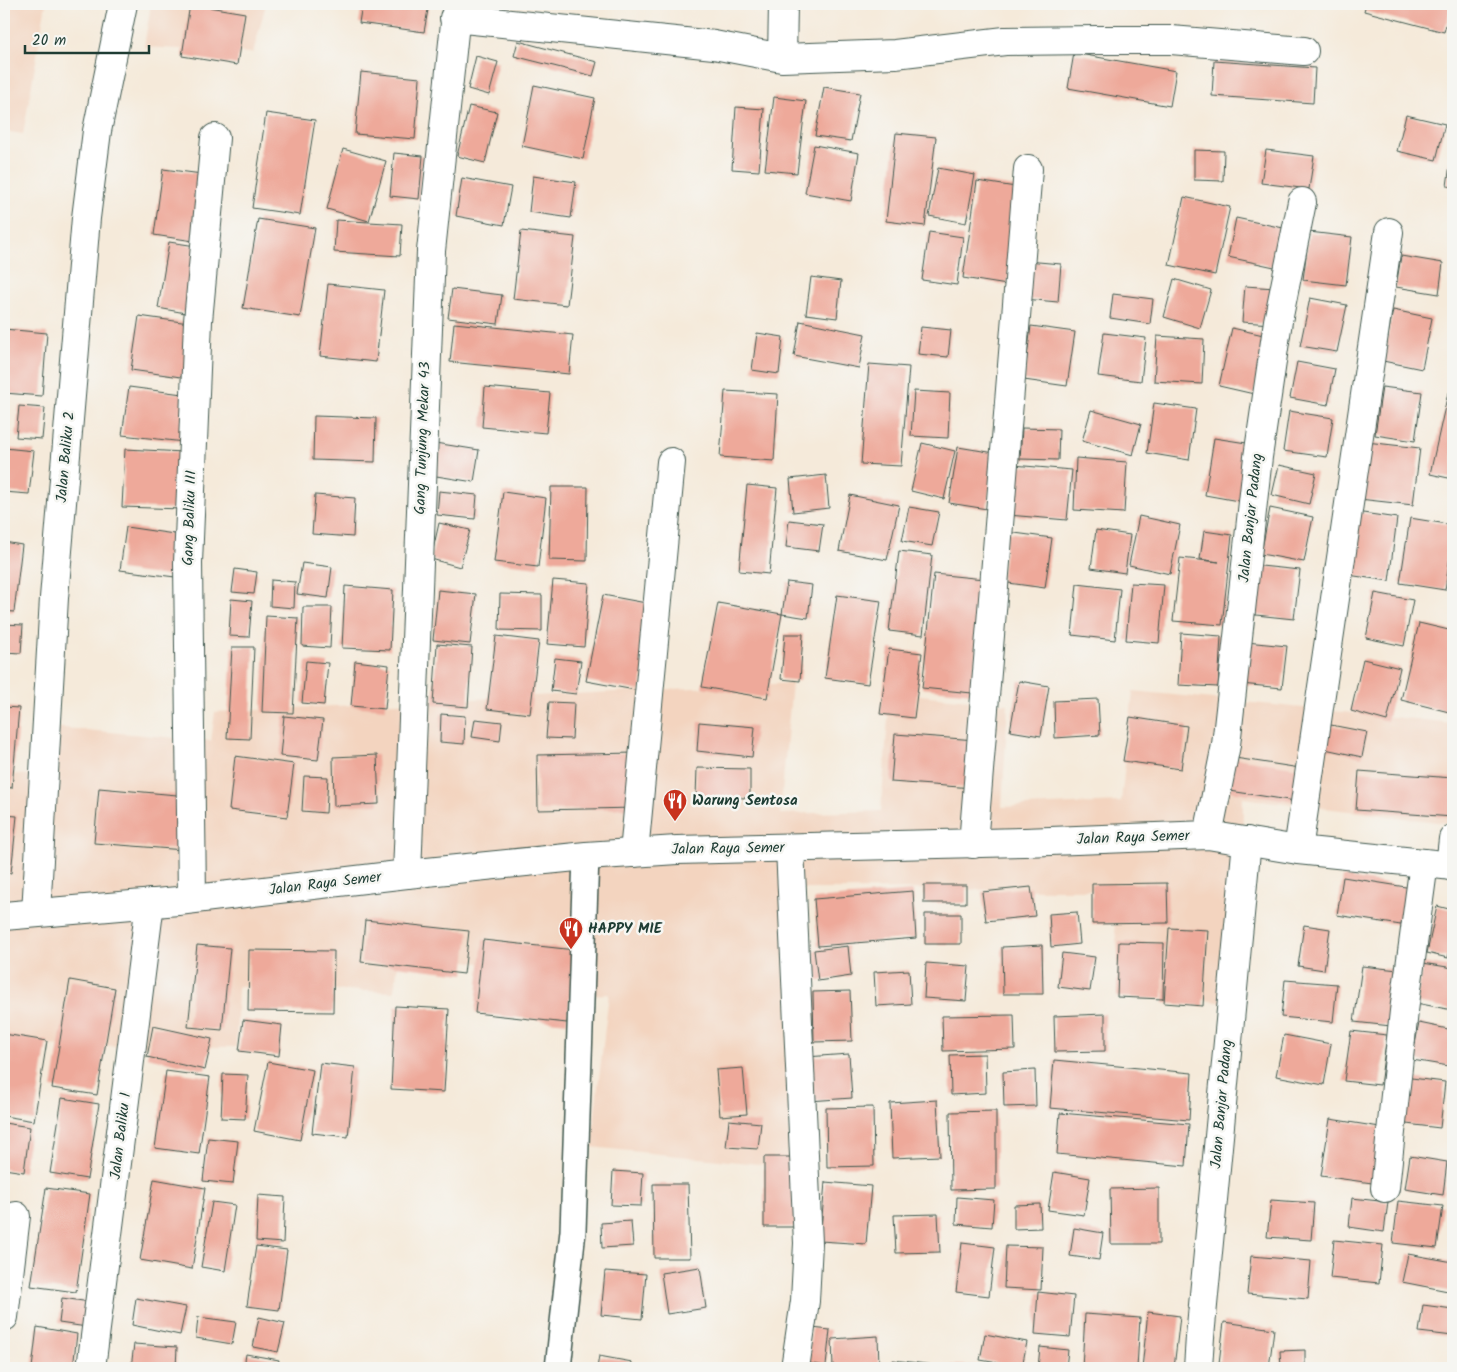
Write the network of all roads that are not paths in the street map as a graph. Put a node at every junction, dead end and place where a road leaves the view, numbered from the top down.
1 (123, 4) edge
2 (783, 4) edge
3 (456, 11) edge
4 (1304, 51) dead end
5 (782, 58) junction
6 (215, 138) dead end
7 (1028, 169) dead end
8 (1302, 202) dead end
9 (1390, 232) dead end
10 (671, 462) dead end
11 (1208, 835) junction
12 (1453, 839) edge
13 (1247, 841) junction
14 (973, 844) junction
15 (790, 848) junction
16 (1298, 850) junction
17 (634, 853) junction
18 (586, 856) junction
19 (1442, 865) edge
20 (407, 874) junction
21 (192, 898) junction
22 (150, 903) junction
23 (36, 913) junction
24 (4, 916) edge
25 (1385, 1188) dead end
26 (16, 1216) dead end
27 (4, 1317) edge
28 (91, 1368) edge
29 (558, 1368) edge
30 (795, 1368) edge
31 (1198, 1368) edge

1 - 23 street, Jalan Baliku 2
2 - 5 street
3 - 5 street
3 - 20 street, Gang Tunjung Mekar 43
4 - 5 street
6 - 21 street, Gang Baliku III
7 - 14 street
8 - 11 street, Jalan Banjar Padang
9 - 16 street
10 - 17 street
11 - 13 street, Jalan Raya Semer
11 - 14 street, Jalan Raya Semer
12 - 19 street
13 - 16 street, Jalan Raya Semer
13 - 31 street, Jalan Banjar Padang
14 - 15 street, Jalan Raya Semer
15 - 17 street, Jalan Raya Semer
15 - 30 street
16 - 19 street, Jalan Raya Semer
17 - 18 street, Jalan Raya Semer
18 - 20 street, Jalan Raya Semer
18 - 29 lane
19 - 25 street
20 - 21 street, Jalan Raya Semer
21 - 22 street, Jalan Raya Semer
22 - 23 street, Jalan Raya Semer
22 - 28 street, Jalan Baliku 1
23 - 24 street, Jalan Raya Semer
26 - 27 street

